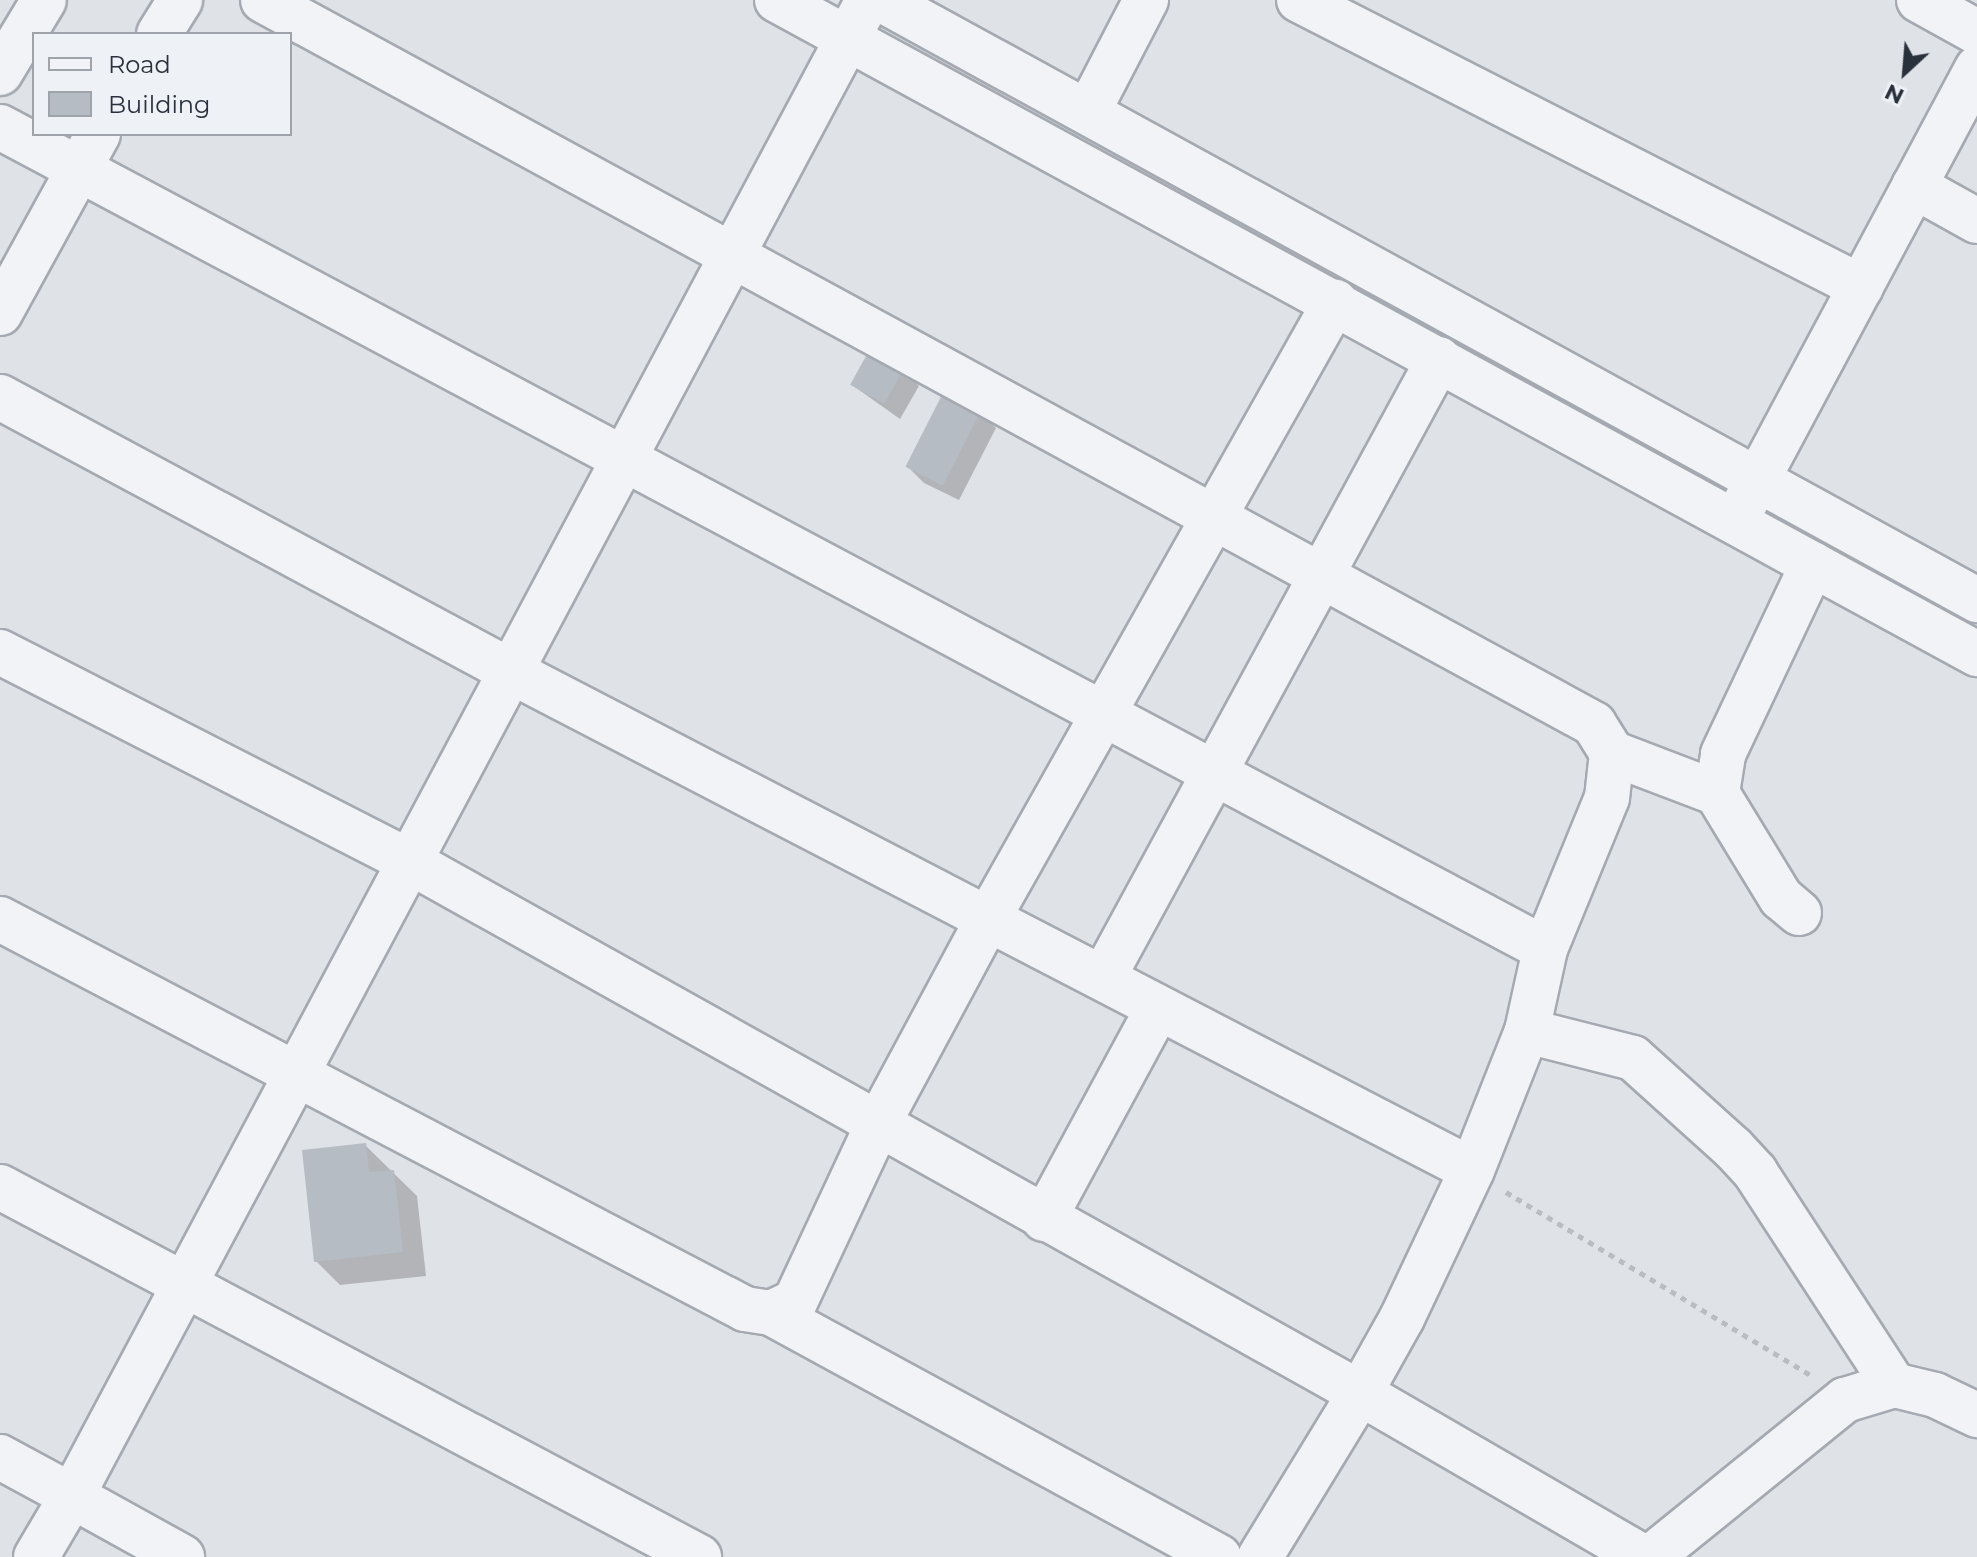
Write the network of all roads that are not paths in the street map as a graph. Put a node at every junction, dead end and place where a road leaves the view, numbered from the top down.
1 (44, 0) edge
2 (180, 0) edge
3 (263, 0) edge
4 (777, 0) edge
5 (882, 0) edge
6 (1146, 0) edge
7 (1299, 0) edge
8 (1919, 0) edge
9 (858, 19) edge
10 (160, 32) edge
11 (1977, 32) edge
12 (1977, 68) edge
13 (0, 73) edge
14 (1089, 110) junction
15 (0, 127) edge
16 (32, 136) edge
17 (33, 136) edge
18 (88, 151) edge
19 (1914, 186) junction
20 (1977, 221) edge
21 (734, 253) junction
22 (1861, 287) junction
23 (1335, 302) junction
24 (0, 313) edge
25 (1439, 359) junction
26 (0, 397) edge
27 (624, 460) junction
28 (1757, 480) junction
29 (1217, 517) junction
30 (1735, 521) junction
31 (1813, 564) junction
32 (1323, 576) junction
33 (1977, 600) edge
34 (0, 652) edge
35 (1977, 654) edge
36 (512, 672) junction
37 (1107, 715) junction
38 (1612, 753) junction
39 (1215, 772) junction
40 (1717, 793) junction
41 (412, 863) junction
42 (1799, 913) dead end
43 (989, 917) junction
44 (0, 919) edge
45 (1545, 949) junction
46 (1104, 976) junction
47 (1158, 1008) junction
48 (1527, 1031) junction
49 (300, 1074) junction
50 (878, 1124) junction
51 (1472, 1170) junction
52 (0, 1187) edge
53 (1044, 1219) junction
54 (188, 1286) junction
55 (771, 1313) junction
56 (1894, 1385) junction
57 (1360, 1393) junction
58 (1977, 1415) edge
59 (0, 1457) edge
60 (72, 1496) junction
61 (36, 1557) edge
62 (182, 1557) edge
63 (699, 1557) edge
64 (1219, 1557) edge
65 (1260, 1557) edge
66 (1643, 1557) edge
67 (1651, 1557) edge

1 - 13 street
2 - 10 street
3 - 21 street
4 - 9 street
5 - 14 street
6 - 14 street
7 - 22 street
8 - 11 street
9 - 21 street
9 - 23 street
12 - 19 street
14 - 28 street
15 - 16 street
17 - 18 street
18 - 24 street
18 - 27 street
19 - 20 street
19 - 22 street
21 - 27 street
21 - 29 street
22 - 28 street
23 - 25 street
23 - 29 street
25 - 30 street
25 - 32 street
26 - 36 street
27 - 36 street
27 - 37 street
28 - 30 street
28 - 33 street
29 - 32 street
29 - 37 street
30 - 31 street
31 - 35 street
31 - 40 street
32 - 38 street
32 - 39 street
34 - 41 street
36 - 41 street
36 - 43 street
37 - 39 street
37 - 43 street
38 - 40 street
38 - 45 street
39 - 45 street
39 - 46 street
40 - 42 street
41 - 49 street
41 - 50 street
43 - 46 street
43 - 50 street
44 - 49 street
45 - 48 street
46 - 47 street
47 - 51 street
47 - 53 street
48 - 51 street
48 - 56 street
49 - 54 street
49 - 55 street
50 - 53 street
50 - 55 street
51 - 57 street
52 - 54 street
53 - 57 street
54 - 60 street
54 - 63 street
55 - 64 street
56 - 58 street
56 - 67 street
57 - 65 street
57 - 66 street
59 - 60 street
60 - 61 street
60 - 62 street

